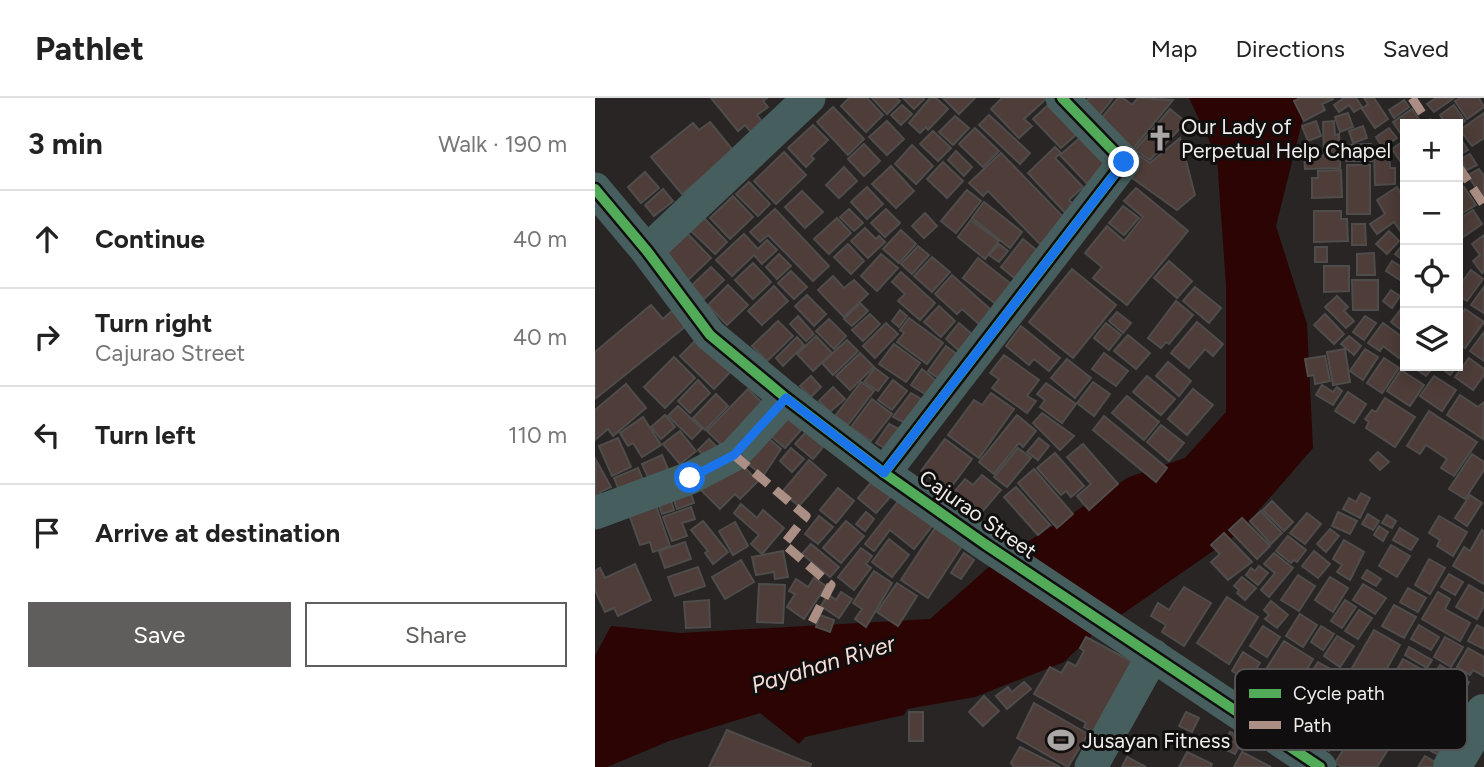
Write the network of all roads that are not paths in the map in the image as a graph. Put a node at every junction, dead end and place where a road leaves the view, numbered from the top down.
1 (809, 98) edge
2 (1062, 98) edge
3 (595, 189) edge
4 (647, 251) junction
5 (786, 398) junction
6 (884, 473) junction
7 (595, 513) edge
8 (1147, 651) junction
9 (1235, 710) edge
10 (1484, 713) edge
11 (1467, 742) edge
12 (1295, 750) edge
13 (1462, 750) edge
14 (1091, 767) edge
15 (1320, 767) edge
16 (1452, 767) edge

1 - 4 street
2 - 6 street
3 - 4 street, Cajurao Street
4 - 5 street, Cajurao Street
5 - 6 street, Cajurao Street
5 - 7 street
6 - 8 street, Cajurao Street
8 - 9 street, Cajurao Street
8 - 14 street
10 - 11 main road
12 - 15 street, Cajurao Street
13 - 16 main road

